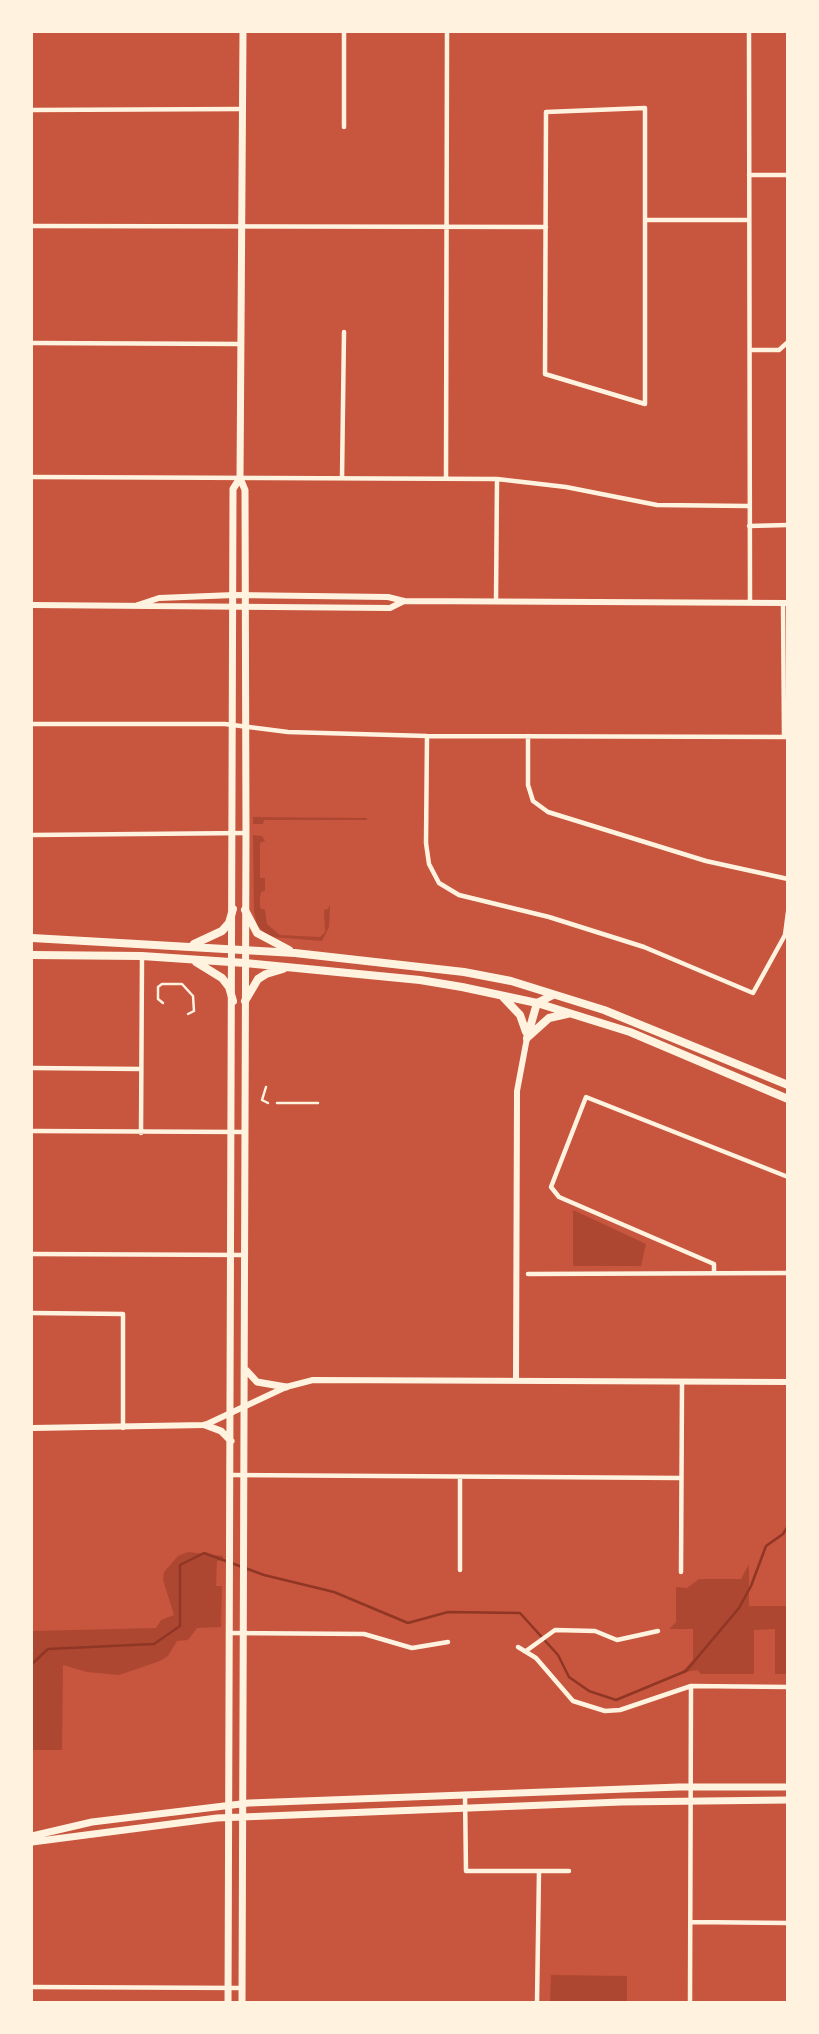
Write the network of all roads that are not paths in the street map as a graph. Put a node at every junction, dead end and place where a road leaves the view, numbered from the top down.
1 (243, 32) edge
2 (344, 32) edge
3 (447, 32) edge
4 (749, 32) edge
5 (242, 109) junction
6 (32, 110) edge
7 (344, 127) dead end
8 (749, 175) junction
9 (788, 175) edge
10 (645, 220) junction
11 (749, 220) junction
12 (242, 225) junction
13 (32, 226) edge
14 (446, 227) junction
15 (546, 227) junction
16 (344, 332) dead end
17 (788, 342) edge
18 (32, 343) edge
19 (240, 344) junction
20 (750, 350) junction
21 (32, 477) edge
22 (240, 478) junction
23 (342, 478) junction
24 (446, 479) junction
25 (498, 479) junction
26 (748, 506) junction
27 (788, 525) edge
28 (749, 526) junction
29 (234, 595) junction
30 (246, 595) junction
31 (404, 601) junction
32 (496, 601) junction
33 (750, 603) junction
34 (785, 603) edge
35 (32, 605) edge
36 (138, 605) junction
37 (232, 607) junction
38 (246, 607) junction
39 (32, 724) edge
40 (233, 724) junction
41 (245, 726) junction
42 (427, 736) junction
43 (528, 736) junction
44 (786, 737) edge
45 (233, 833) junction
46 (246, 833) junction
47 (32, 835) edge
48 (788, 879) edge
49 (233, 909) junction
50 (245, 910) junction
51 (788, 912) edge
52 (32, 938) edge
53 (192, 945) junction
54 (233, 948) junction
55 (245, 949) junction
56 (295, 953) junction
57 (32, 955) edge
58 (142, 957) junction
59 (190, 959) junction
60 (233, 962) junction
61 (245, 963) junction
62 (292, 967) junction
63 (556, 994) junction
64 (502, 995) junction
65 (233, 1001) junction
66 (245, 1001) junction
67 (163, 1003) dead end
68 (537, 1003) junction
69 (188, 1014) dead end
70 (571, 1014) junction
71 (527, 1038) junction
72 (32, 1068) edge
73 (141, 1069) junction
74 (788, 1085) edge
75 (266, 1087) dead end
76 (788, 1100) edge
77 (268, 1103) dead end
78 (277, 1103) dead end
79 (318, 1103) dead end
80 (32, 1131) edge
81 (232, 1132) junction
82 (244, 1132) junction
83 (141, 1133) junction
84 (788, 1177) edge
85 (32, 1254) edge
86 (231, 1255) junction
87 (245, 1255) junction
88 (714, 1273) junction
89 (788, 1273) edge
90 (528, 1274) dead end
91 (32, 1313) edge
92 (245, 1362) junction
93 (516, 1381) junction
94 (788, 1382) edge
95 (682, 1383) junction
96 (286, 1387) junction
97 (245, 1406) junction
98 (232, 1414) junction
99 (205, 1425) junction
100 (32, 1429) edge
101 (123, 1429) junction
102 (232, 1441) junction
103 (231, 1475) junction
104 (244, 1475) junction
105 (460, 1477) junction
106 (681, 1478) junction
107 (460, 1570) dead end
108 (681, 1572) dead end
109 (658, 1631) dead end
110 (227, 1633) junction
111 (242, 1633) junction
112 (448, 1642) dead end
113 (518, 1647) dead end
114 (526, 1651) junction
115 (691, 1686) junction
116 (788, 1686) edge
117 (691, 1787) junction
118 (788, 1787) edge
119 (465, 1794) junction
120 (691, 1800) junction
121 (788, 1800) edge
122 (241, 1803) junction
123 (227, 1804) junction
124 (465, 1809) junction
125 (241, 1817) junction
126 (227, 1818) junction
127 (32, 1836) edge
128 (32, 1842) edge
129 (539, 1871) junction
130 (569, 1871) dead end
131 (691, 1922) junction
132 (788, 1923) edge
133 (32, 1987) edge
134 (227, 1988) junction
135 (242, 1988) junction
136 (228, 2003) edge
137 (242, 2003) edge
138 (537, 2003) edge
139 (690, 2003) edge

1 - 5 main road
2 - 7 street
3 - 14 street
4 - 8 street
5 - 6 street
5 - 12 main road
8 - 9 street
8 - 11 street
10 - 11 street
10 - 15 street
10 - 15 street
11 - 20 street
12 - 13 street
12 - 14 street
12 - 19 main road
14 - 15 street
14 - 24 street
16 - 23 street
17 - 20 street
18 - 19 street
19 - 22 main road
20 - 26 street
21 - 22 street
22 - 23 street
22 - 29 main road
22 - 30 main road
23 - 24 street
24 - 25 street
25 - 26 street
25 - 32 street
26 - 28 street
27 - 28 street
28 - 33 street
29 - 30 street
29 - 36 street
29 - 37 main road
30 - 31 street
30 - 38 main road
31 - 32 street
31 - 38 street
32 - 33 street
33 - 34 street
34 - 44 street
35 - 36 street
36 - 37 street
37 - 38 street
37 - 40 main road
38 - 41 main road
39 - 40 street
40 - 41 street
40 - 45 main road
41 - 42 street
41 - 46 main road
42 - 43 street
42 - 51 street
43 - 44 street
43 - 48 street
45 - 46 street
45 - 47 street
45 - 49 main road
46 - 50 main road
49 - 53 highway
49 - 54 main road
50 - 55 main road
50 - 56 highway
52 - 53 highway
53 - 54 highway
54 - 55 highway
54 - 60 main road
55 - 56 highway
55 - 61 main road
56 - 63 highway
57 - 58 highway
58 - 59 highway
58 - 73 street
59 - 60 highway
59 - 65 highway
60 - 61 highway
60 - 65 main road
61 - 62 highway
61 - 66 main road
62 - 64 highway
62 - 66 highway
63 - 68 highway
63 - 74 highway
64 - 68 highway
64 - 71 highway
65 - 81 main road
66 - 82 main road
67 - 69 lane
68 - 70 highway
68 - 71 highway
70 - 71 highway
70 - 76 highway
71 - 93 street
72 - 73 street
73 - 83 street
75 - 77 lane
78 - 79 lane
80 - 83 street
81 - 82 street
81 - 83 street
81 - 86 main road
82 - 87 main road
84 - 88 street
85 - 86 street
86 - 87 street
86 - 98 main road
87 - 92 main road
88 - 89 street
88 - 90 street
91 - 101 street
92 - 96 main road
92 - 97 main road
93 - 95 street
93 - 96 street
94 - 95 street
95 - 106 street
96 - 97 street
97 - 98 street
97 - 104 main road
98 - 99 street
98 - 102 main road
99 - 101 street
99 - 102 main road
100 - 101 street
102 - 103 main road
103 - 104 street
103 - 110 main road
104 - 105 street
104 - 111 main road
105 - 106 street
105 - 107 street
106 - 108 street
109 - 114 street
110 - 111 street
110 - 123 main road
111 - 112 street
111 - 122 main road
113 - 114 street
114 - 115 street
115 - 116 street
115 - 117 street
117 - 118 main road
117 - 119 main road
117 - 120 street
119 - 122 main road
119 - 124 street
120 - 121 main road
120 - 124 main road
120 - 131 street
122 - 123 main road
122 - 125 main road
123 - 126 main road
123 - 127 main road
124 - 125 main road
124 - 129 street
125 - 126 main road
125 - 135 main road
126 - 128 main road
126 - 134 main road
129 - 130 street
129 - 138 street
131 - 132 street
131 - 139 street
133 - 134 street
134 - 135 street
134 - 136 main road
135 - 137 main road

